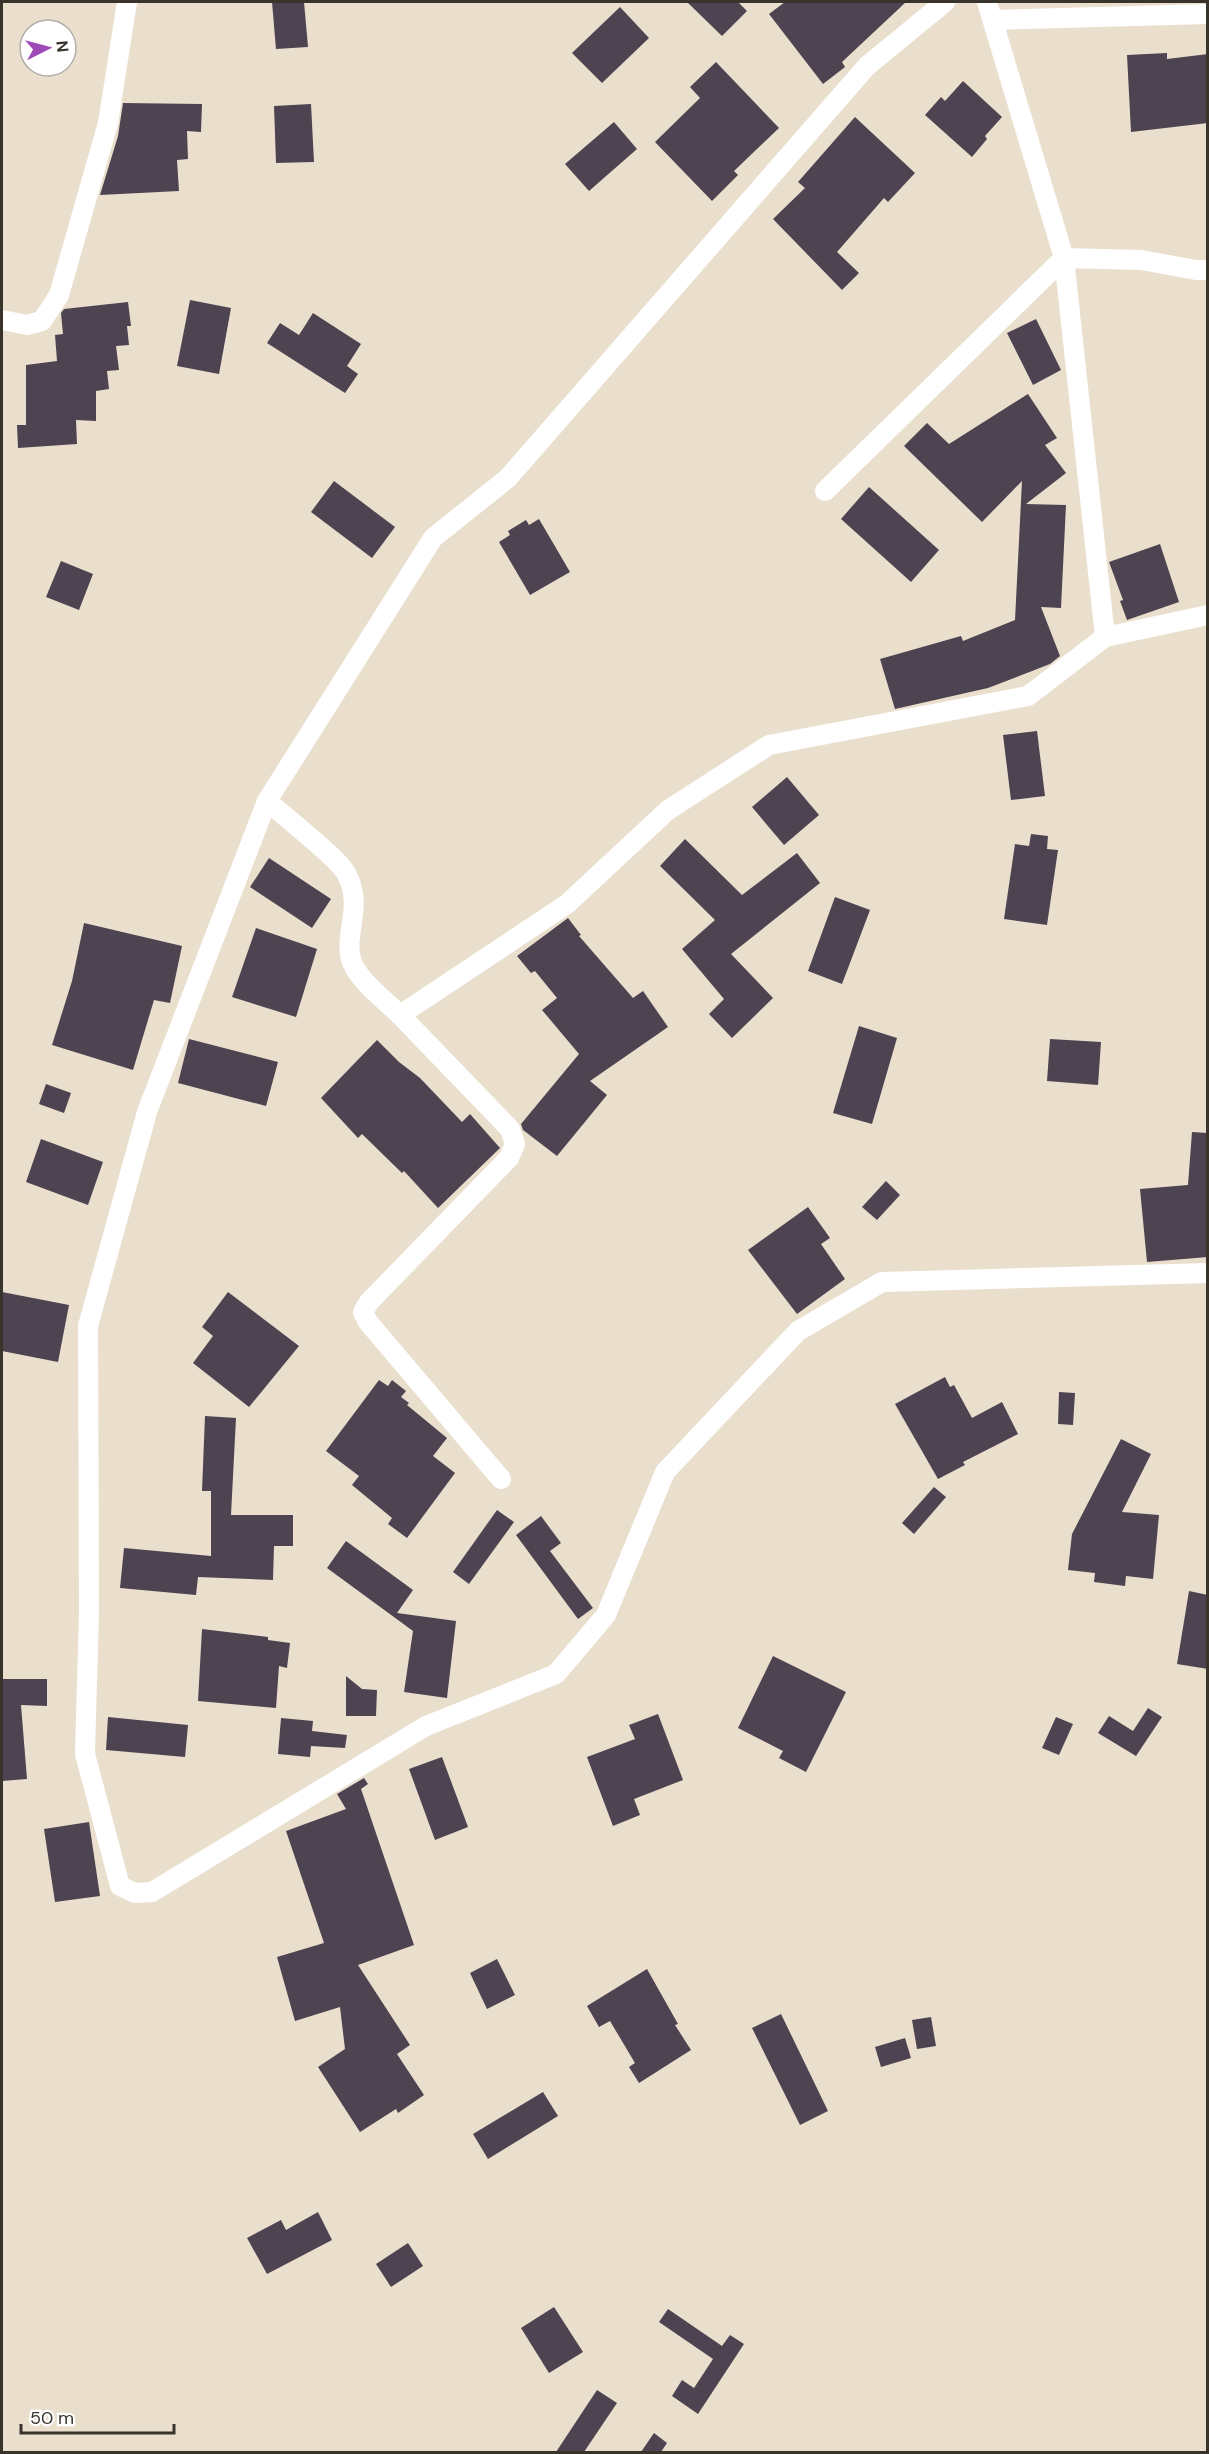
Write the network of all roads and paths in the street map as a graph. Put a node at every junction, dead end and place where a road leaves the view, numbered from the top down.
1 (127, 2) edge
2 (945, 2) edge
3 (990, 11) edge
4 (1208, 15) edge
5 (1064, 258) junction
6 (1208, 270) edge
7 (2, 320) edge
8 (825, 491) dead end
9 (1208, 615) edge
10 (1105, 637) junction
11 (267, 801) junction
12 (400, 1015) junction
13 (1208, 1274) edge
14 (501, 1479) dead end

1 - 7 street
2 - 11 street
3 - 4 street
3 - 5 street
5 - 6 street
5 - 8 street
5 - 10 street
9 - 10 street
10 - 12 street
11 - 12 street
11 - 13 street
12 - 14 street

